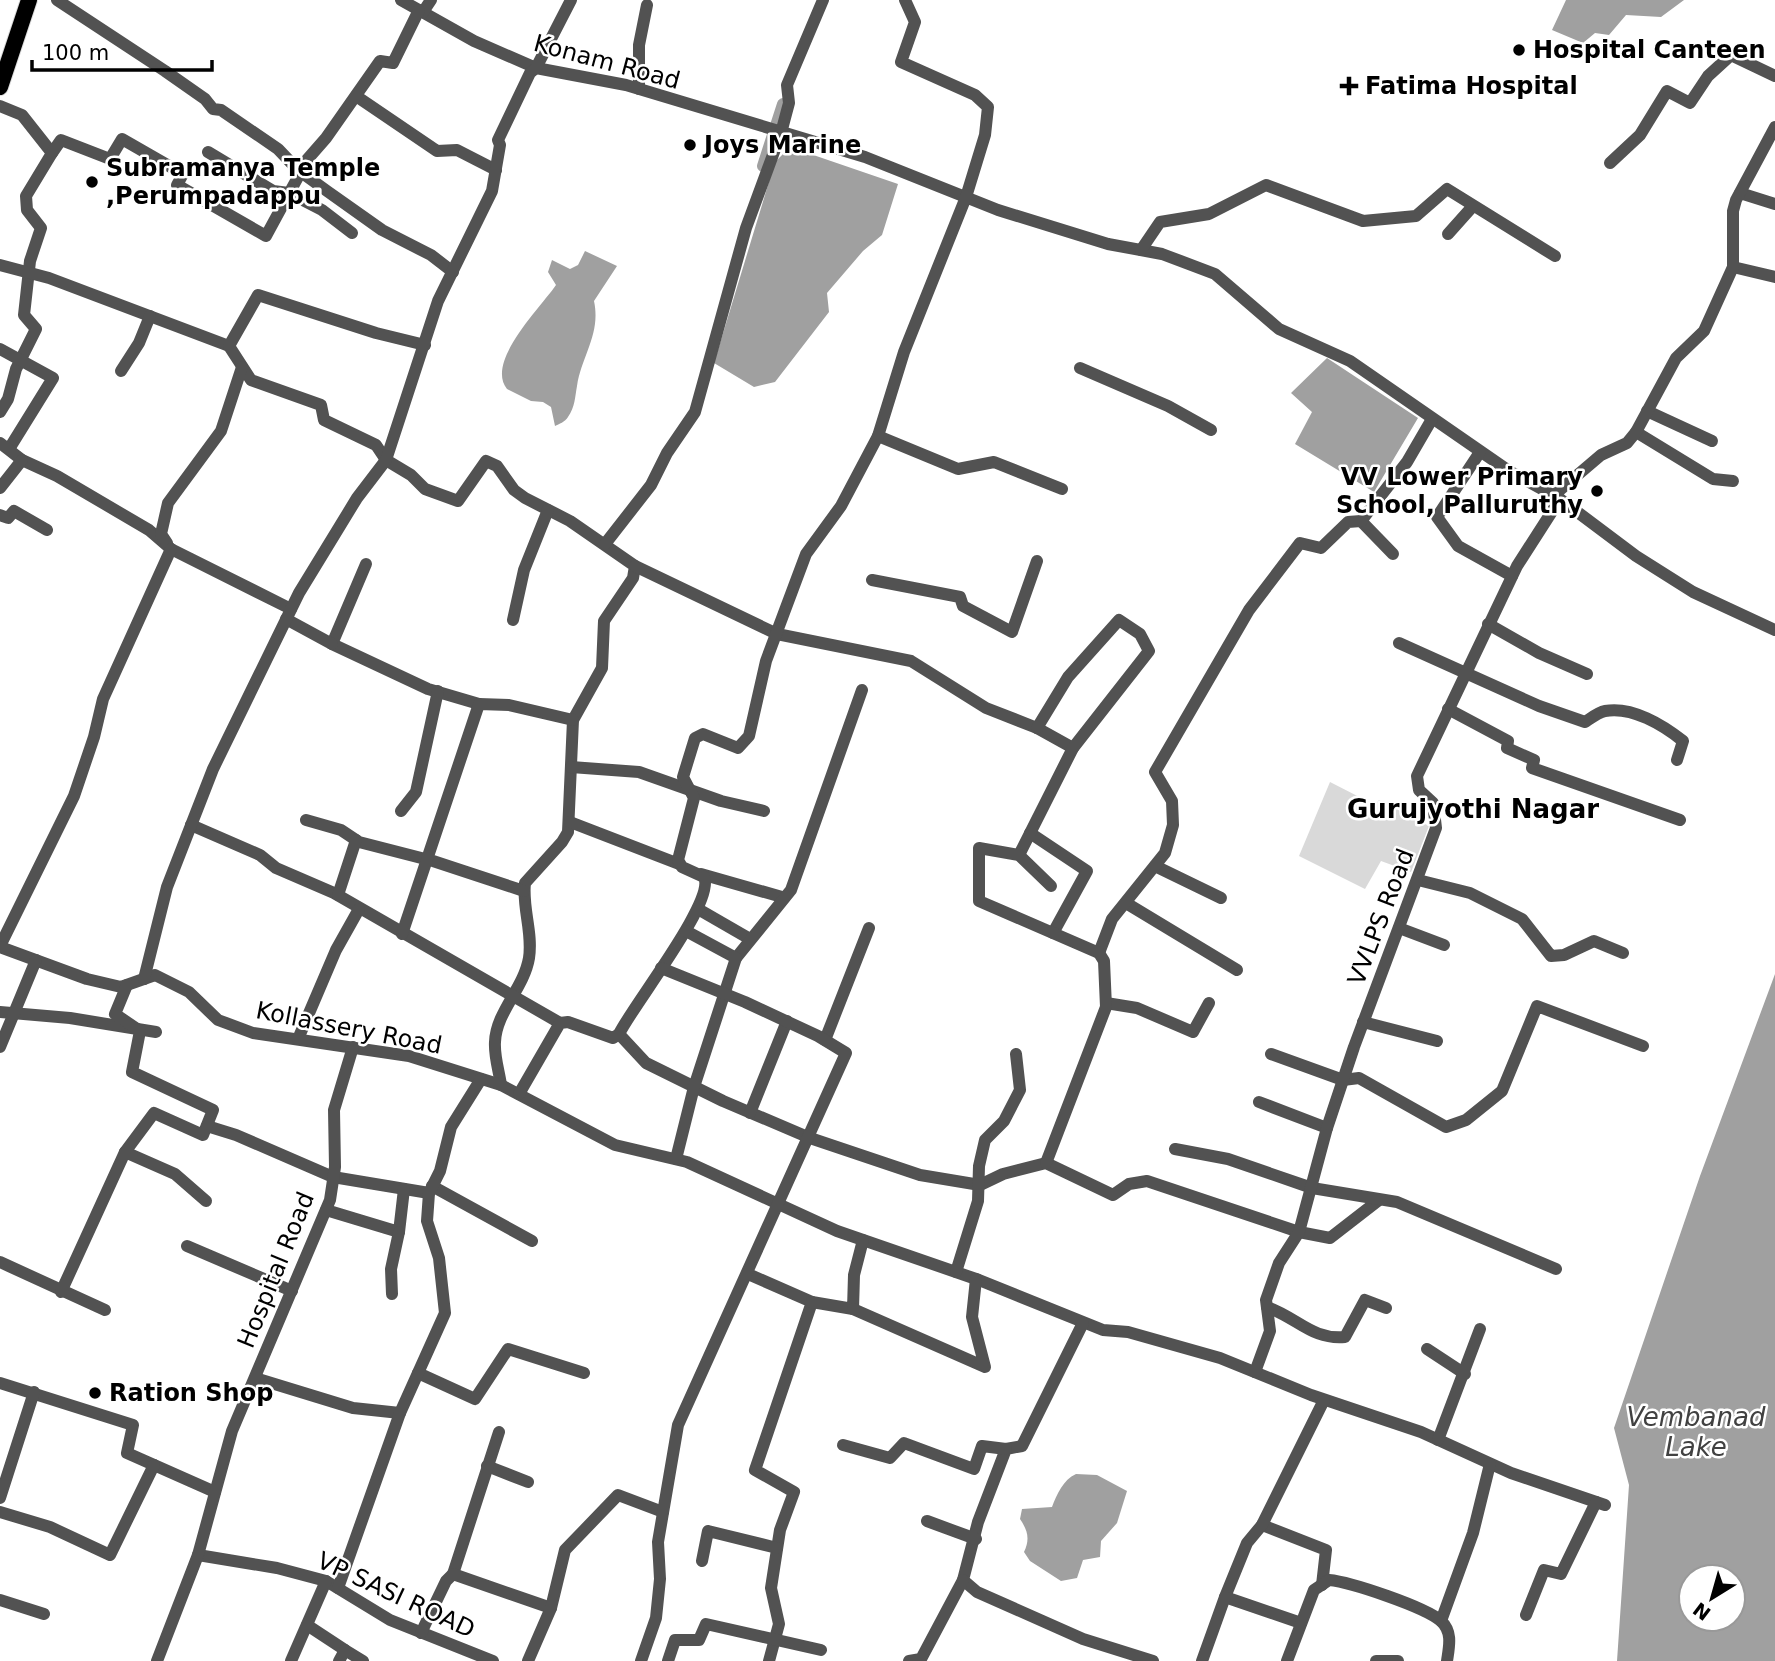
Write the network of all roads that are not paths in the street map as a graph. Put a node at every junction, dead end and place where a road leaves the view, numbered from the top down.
1 (29, 0) edge
2 (57, 0) edge
3 (401, 0) edge
4 (431, 0) edge
5 (823, 0) edge
6 (905, 0) edge
7 (570, 1) edge
8 (648, 5) dead end
9 (421, 11) junction
10 (536, 68) junction
11 (1775, 76) edge
12 (0, 87) edge
13 (639, 89) junction
14 (356, 96) junction
15 (0, 106) edge
16 (1775, 127) edge
17 (777, 132) junction
18 (208, 152) dead end
19 (52, 153) junction
20 (1610, 163) dead end
21 (298, 170) junction
22 (496, 170) junction
23 (289, 193) junction
24 (1740, 193) junction
25 (966, 197) junction
26 (1775, 204) edge
27 (1473, 206) junction
28 (352, 233) dead end
29 (1448, 234) dead end
30 (1141, 250) junction
31 (1555, 256) dead end
32 (0, 265) edge
33 (1733, 267) junction
34 (453, 272) junction
35 (30, 274) junction
36 (1775, 277) edge
37 (149, 316) junction
38 (425, 345) junction
39 (229, 346) junction
40 (0, 349) edge
41 (21, 359) junction
42 (242, 367) junction
43 (1080, 369) dead end
44 (121, 371) dead end
45 (1647, 411) junction
46 (0, 412) edge
47 (1432, 419) junction
48 (1212, 430) dead end
49 (1636, 432) junction
50 (878, 436) junction
51 (1712, 441) dead end
52 (4, 446) edge
53 (1480, 452) junction
54 (22, 460) junction
55 (386, 460) junction
56 (1732, 481) dead end
57 (0, 488) edge
58 (1062, 489) dead end
59 (1557, 497) junction
60 (548, 510) junction
61 (0, 515) edge
62 (1361, 521) junction
63 (47, 530) dead end
64 (605, 544) junction
65 (171, 549) junction
66 (1393, 554) dead end
67 (1037, 561) dead end
68 (366, 564) dead end
69 (635, 566) junction
70 (1512, 576) junction
71 (872, 580) dead end
72 (288, 614) junction
73 (513, 620) dead end
74 (1488, 624) junction
75 (1775, 630) edge
76 (777, 634) junction
77 (1399, 643) dead end
78 (332, 644) junction
79 (1465, 671) junction
80 (1587, 674) dead end
81 (862, 690) dead end
82 (438, 691) junction
83 (479, 704) junction
84 (1448, 709) junction
85 (573, 720) junction
86 (1037, 728) junction
87 (1073, 748) junction
88 (1677, 760) dead end
89 (571, 767) junction
90 (689, 789) junction
91 (401, 811) dead end
92 (764, 811) dead end
93 (306, 820) dead end
94 (1680, 820) dead end
95 (570, 822) junction
96 (191, 825) junction
97 (1030, 833) junction
98 (356, 840) junction
99 (1019, 855) junction
100 (427, 860) junction
101 (679, 864) junction
102 (1155, 866) junction
103 (701, 874) junction
104 (1418, 880) junction
105 (1052, 886) dead end
106 (524, 891) junction
107 (338, 895) junction
108 (782, 897) junction
109 (1221, 898) dead end
110 (1126, 903) junction
111 (359, 909) junction
112 (698, 909) junction
113 (1399, 928) junction
114 (869, 929) dead end
115 (686, 931) junction
116 (1053, 933) junction
117 (402, 934) junction
118 (750, 939) junction
119 (1444, 945) dead end
120 (0, 946) edge
121 (1099, 953) junction
122 (1623, 953) dead end
123 (736, 958) junction
124 (36, 960) junction
125 (661, 968) junction
126 (1237, 970) dead end
127 (144, 979) junction
128 (127, 985) junction
129 (725, 994) junction
130 (516, 996) junction
131 (1106, 1003) junction
132 (1209, 1003) dead end
133 (0, 1012) edge
134 (14, 1014) junction
135 (787, 1021) junction
136 (1363, 1022) junction
137 (560, 1023) junction
138 (140, 1031) junction
139 (156, 1032) dead end
140 (619, 1034) junction
141 (298, 1039) junction
142 (825, 1040) junction
143 (1437, 1041) dead end
144 (1643, 1046) dead end
145 (0, 1047) edge
146 (353, 1047) junction
147 (1016, 1054) dead end
148 (1271, 1054) dead end
149 (481, 1079) junction
150 (1343, 1080) junction
151 (501, 1085) junction
152 (694, 1087) junction
153 (519, 1094) junction
154 (1259, 1102) dead end
155 (750, 1113) junction
156 (207, 1126) junction
157 (1327, 1128) junction
158 (810, 1138) junction
159 (1175, 1149) dead end
160 (125, 1152) junction
161 (676, 1159) junction
162 (1046, 1163) junction
163 (333, 1177) junction
164 (980, 1185) junction
165 (1312, 1188) junction
166 (404, 1189) junction
167 (430, 1190) junction
168 (1379, 1199) junction
169 (206, 1201) dead end
170 (780, 1204) junction
171 (326, 1210) junction
172 (399, 1232) junction
173 (1299, 1232) junction
174 (863, 1240) junction
175 (532, 1241) dead end
176 (187, 1246) dead end
177 (0, 1262) edge
178 (1556, 1269) dead end
179 (956, 1272) junction
180 (748, 1274) junction
181 (976, 1279) junction
182 (292, 1291) junction
183 (61, 1292) junction
184 (392, 1294) dead end
185 (812, 1302) junction
186 (1267, 1307) junction
187 (1386, 1308) dead end
188 (853, 1309) junction
189 (105, 1310) dead end
190 (1083, 1323) junction
191 (1480, 1329) dead end
192 (1427, 1349) dead end
193 (1255, 1372) junction
194 (418, 1373) junction
195 (584, 1373) dead end
196 (1465, 1374) junction
197 (255, 1378) junction
198 (0, 1382) edge
199 (34, 1392) junction
200 (1324, 1400) junction
201 (400, 1413) junction
202 (499, 1432) dead end
203 (1438, 1440) junction
204 (843, 1445) dead end
205 (1006, 1449) junction
206 (1490, 1464) junction
207 (154, 1465) junction
208 (487, 1466) junction
209 (528, 1482) dead end
210 (215, 1492) junction
211 (0, 1498) edge
212 (0, 1512) edge
213 (663, 1512) junction
214 (927, 1521) dead end
215 (1262, 1525) junction
216 (976, 1539) junction
217 (778, 1548) junction
218 (198, 1555) junction
219 (702, 1561) dead end
220 (453, 1574) junction
221 (962, 1580) junction
222 (326, 1581) junction
223 (1322, 1585) junction
224 (338, 1588) junction
225 (1226, 1597) junction
226 (0, 1600) edge
227 (551, 1608) junction
228 (44, 1614) dead end
229 (1526, 1615) dead end
230 (1441, 1621) junction
231 (1301, 1623) junction
232 (307, 1625) junction
233 (421, 1633) junction
234 (775, 1638) junction
235 (821, 1650) dead end
236 (342, 1656) edge
237 (157, 1661) edge
238 (291, 1661) edge
239 (363, 1661) edge
240 (493, 1661) edge
241 (528, 1661) edge
242 (641, 1661) edge
243 (668, 1661) edge
244 (769, 1661) edge
245 (909, 1661) edge
246 (1153, 1661) edge
247 (1202, 1661) edge
248 (1287, 1661) edge
249 (1376, 1661) edge
250 (1398, 1661) edge
251 (1447, 1661) edge

1 - 12 main road
2 - 21 street
3 - 9 street, Konam Road
4 - 9 street
5 - 17 street
6 - 25 street
7 - 10 street
8 - 13 street
9 - 10 street, Konam Road
9 - 14 street
10 - 13 street, Konam Road
10 - 22 street
11 - 20 street
13 - 17 street, Konam Road
14 - 21 street
14 - 22 street
15 - 19 street
16 - 24 street
17 - 25 street, Konam Road
17 - 64 street
18 - 23 street
19 - 23 street
19 - 35 street
21 - 23 street
21 - 34 street
22 - 34 street
23 - 28 street
24 - 26 street
24 - 33 street
25 - 30 street, Konam Road
25 - 50 street
27 - 29 street
27 - 30 street
27 - 31 street
30 - 47 street, Konam Road
32 - 35 street
33 - 36 street
33 - 45 street
34 - 38 street
35 - 37 street
35 - 41 street
37 - 39 street
37 - 44 street
38 - 39 street
38 - 55 street
39 - 42 street
40 - 41 street
41 - 46 street
41 - 52 street
42 - 55 street
42 - 65 street
43 - 48 street
45 - 49 street
45 - 51 street
47 - 53 street, Konam Road
47 - 62 street
49 - 56 street
49 - 59 street, VVLPS Road
50 - 58 street
50 - 76 street
52 - 54 street
53 - 59 street, Konam Road
53 - 70 street
54 - 57 street
54 - 65 street
55 - 60 street
55 - 72 street
59 - 70 street, VVLPS Road
59 - 75 street, Konam Road
60 - 64 street
60 - 73 street
61 - 63 street
62 - 66 street
62 - 102 street
64 - 69 street
65 - 72 street
65 - 120 street
67 - 71 street
68 - 78 street
69 - 76 street
69 - 85 street
70 - 74 street, VVLPS Road
72 - 78 street
72 - 96 street
74 - 79 street, VVLPS Road
74 - 80 street
76 - 86 street
76 - 90 street
77 - 79 street
78 - 82 street
79 - 84 street, VVLPS Road
79 - 88 street
81 - 108 street
82 - 83 street
82 - 91 street
83 - 85 street
83 - 100 street
84 - 94 street
84 - 104 street, VVLPS Road
85 - 89 street
86 - 87 street
86 - 87 street
87 - 97 street
89 - 90 street
89 - 95 street
90 - 92 street
90 - 101 street
93 - 98 street
95 - 101 street
95 - 106 street
96 - 107 street
96 - 127 street
97 - 99 street
97 - 116 street
98 - 100 street
98 - 107 street
99 - 105 street
99 - 116 street
100 - 106 street
100 - 117 street
101 - 103 street
102 - 109 street
102 - 110 street
103 - 108 street
103 - 112 street
104 - 113 street, VVLPS Road
104 - 122 street
106 - 130 street
107 - 111 street
108 - 118 street
110 - 121 street
110 - 126 street
111 - 117 street
111 - 141 street
112 - 115 street
112 - 118 street
113 - 119 street
113 - 136 street, VVLPS Road
114 - 142 street
115 - 123 street
115 - 125 street
116 - 121 street
117 - 130 street
118 - 123 street
120 - 124 street
121 - 131 street
123 - 129 street
124 - 128 street
124 - 134 street
125 - 129 street
125 - 140 street
127 - 128 street
127 - 141 street, Kollassery Road
128 - 138 street
129 - 135 street
129 - 152 street
130 - 137 street
130 - 151 street
131 - 132 street
131 - 162 street
133 - 134 street
134 - 138 street
134 - 145 street
135 - 142 street
135 - 155 street
136 - 143 street
136 - 150 street, VVLPS Road
137 - 140 street
137 - 153 street
138 - 139 street
138 - 156 street
140 - 152 street
141 - 146 street, Kollassery Road
142 - 158 street
144 - 150 street
146 - 149 street, Kollassery Road
146 - 163 street, Hospital Road
147 - 164 street
148 - 150 street
149 - 151 street, Kollassery Road
149 - 167 street
150 - 157 street, VVLPS Road
151 - 153 street, Kollassery Road
152 - 155 street
152 - 161 street
153 - 161 street, Kollassery Road
154 - 157 street
155 - 158 street
156 - 160 street
156 - 163 street
157 - 165 street, VVLPS Road
158 - 164 street
158 - 170 street
159 - 165 street
160 - 169 street
160 - 183 street
161 - 170 street, Kollassery Road
162 - 164 street
162 - 173 street
163 - 166 street
163 - 171 street, Hospital Road
164 - 179 street
165 - 168 street
165 - 173 street, VVLPS Road
166 - 167 street
166 - 172 street
167 - 175 street
167 - 194 street
168 - 173 street
168 - 178 street
170 - 174 street, Kollassery Road
170 - 180 street
171 - 172 street
171 - 182 street, Hospital Road
172 - 184 street
173 - 186 street, VVLPS Road
174 - 179 street, Kollassery Road
174 - 188 street
176 - 182 street
177 - 183 street
179 - 181 street, Kollassery Road
180 - 185 street
180 - 213 street
181 - 188 street
181 - 190 street, Kollassery Road
182 - 197 street, Hospital Road
183 - 189 street
185 - 188 street
185 - 217 street
186 - 187 street
186 - 193 street, VVLPS Road
190 - 193 street, Kollassery Road
190 - 205 street
191 - 196 street
192 - 196 street
193 - 200 street, Kollassery Road
194 - 195 street
194 - 201 street
196 - 203 street
197 - 201 street
197 - 210 street, Hospital Road
198 - 199 street
199 - 207 street
199 - 211 street
200 - 203 street, Kollassery Road
200 - 215 street
201 - 224 street
202 - 208 street
203 - 206 street, Kollassery Road
204 - 205 street
205 - 216 street
206 - 229 street, Kollassery Road
206 - 230 street
207 - 210 street
207 - 212 street
208 - 209 street
208 - 220 street
210 - 218 street, Hospital Road
213 - 227 street
213 - 242 street
214 - 216 street
215 - 223 street
215 - 225 street
216 - 221 street
217 - 219 street
217 - 234 street
218 - 222 street, VP SASI ROAD
218 - 237 street, Hospital Road
220 - 227 street
220 - 233 street
221 - 245 street
221 - 246 street
222 - 224 street, VP SASI ROAD
222 - 232 street
223 - 230 street
223 - 231 street
224 - 233 street, VP SASI ROAD
225 - 231 street
225 - 247 street
226 - 228 street
227 - 241 street
230 - 251 street
231 - 248 street
232 - 236 street
232 - 238 street
233 - 240 street, VP SASI ROAD
234 - 235 street
234 - 243 street
234 - 244 street
236 - 239 street
249 - 250 street

